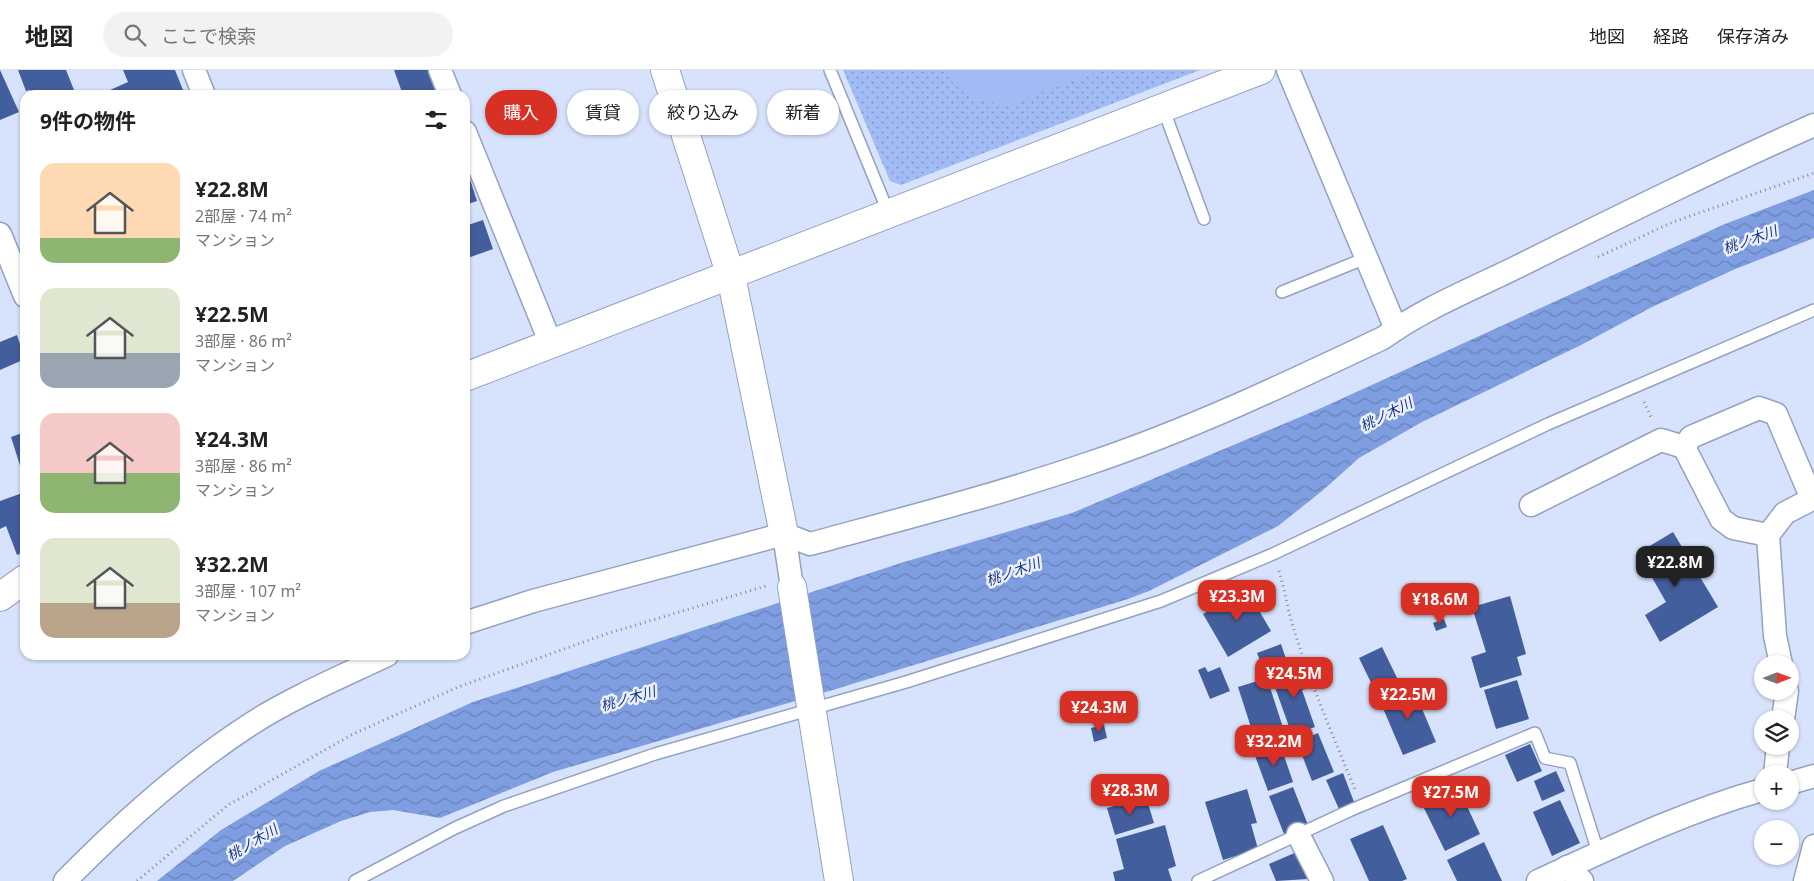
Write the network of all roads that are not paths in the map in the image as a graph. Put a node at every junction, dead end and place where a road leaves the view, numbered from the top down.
1 (194, 70) edge
2 (440, 70) edge
3 (665, 70) edge
4 (830, 70) edge
5 (1261, 70) edge
6 (1288, 70) edge
7 (202, 90) edge
8 (448, 90) edge
9 (1163, 106) junction
10 (1814, 125) edge
11 (470, 144) edge
12 (889, 214) junction
13 (1204, 218) dead end
14 (0, 234) edge
15 (1366, 258) junction
16 (731, 276) junction
17 (20, 284) edge
18 (1282, 292) dead end
19 (1814, 310) edge
20 (1396, 329) junction
21 (551, 344) junction
22 (470, 376) edge
23 (1684, 447) junction
24 (1813, 498) edge
25 (1530, 505) dead end
26 (784, 534) junction
27 (1768, 535) junction
28 (20, 583) edge
29 (792, 587) joint
30 (0, 597) edge
31 (470, 621) edge
32 (1779, 655) edge
33 (377, 660) edge
34 (813, 708) junction
35 (1814, 776) edge
36 (1799, 780) edge
37 (1754, 792) edge
38 (1298, 834) junction
39 (1814, 846) edge
40 (1598, 852) junction
41 (1575, 874) edge
42 (65, 881) edge
43 (354, 881) edge
44 (839, 881) edge
45 (1198, 881) edge
46 (1322, 881) edge
47 (1538, 881) edge
48 (1805, 881) edge

1 - 7 street
2 - 8 street
3 - 16 street
4 - 12 lane
5 - 9 street
6 - 15 street
9 - 12 street
9 - 13 lane
10 - 20 street
11 - 21 street
12 - 16 street
14 - 17 street
15 - 18 lane
15 - 20 street
16 - 21 street
16 - 26 street
19 - 34 lane
20 - 26 street
21 - 22 street
23 - 24 street
23 - 25 street
23 - 27 street
24 - 27 street
26 - 29 street
26 - 31 street
27 - 32 street
28 - 30 street
29 - 34 street
33 - 42 street
34 - 43 lane
34 - 44 street
35 - 36 street
37 - 40 street
38 - 40 lane
38 - 45 lane
38 - 46 street
39 - 48 street
40 - 41 street
41 - 47 street

